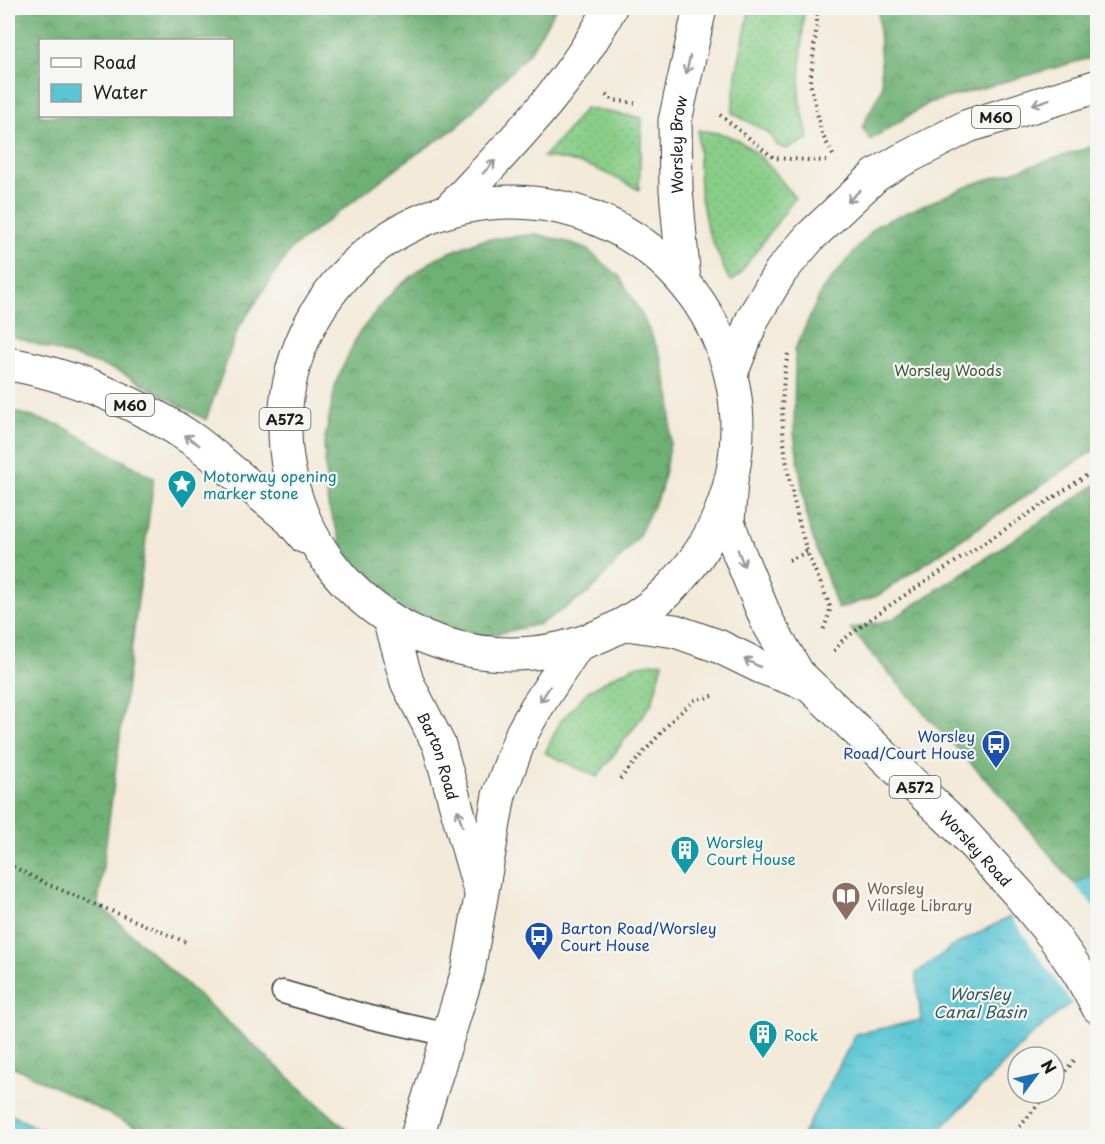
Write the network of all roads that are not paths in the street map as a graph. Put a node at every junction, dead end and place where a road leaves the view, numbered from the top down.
1 (610, 8) edge
2 (700, 8) edge
3 (1098, 86) edge
4 (449, 210) junction
5 (684, 282) junction
6 (8, 364) edge
7 (731, 374) junction
8 (731, 480) junction
9 (340, 577) junction
10 (389, 619) junction
11 (626, 624) junction
12 (577, 645) junction
13 (807, 684) junction
14 (482, 894) junction
15 (283, 992) dead end
16 (1098, 1007) edge
17 (449, 1035) junction
18 (417, 1137) edge

4 -> 1 main road, A572
2 -> 5 main road, Worsley Brow
3 -> 7 main road, M60
4 - 5 main road, A572
4 - 9 main road, A572
5 - 7 main road, A572
9 -> 6 main road, M60
7 - 8 main road, A572
8 - 11 main road, A572
8 -> 13 main road, Worsley Road / A572
9 - 10 main road, A572
10 - 12 main road, A572
14 -> 10 main road, Barton Road
11 - 12 main road, A572
13 -> 11 main road, Worsley Road / A572
12 -> 14 main road, Barton Road
13 - 16 main road, Worsley Road / A572
14 - 17 main road, Barton Road
15 - 17 lane
17 - 18 main road, Barton Road

